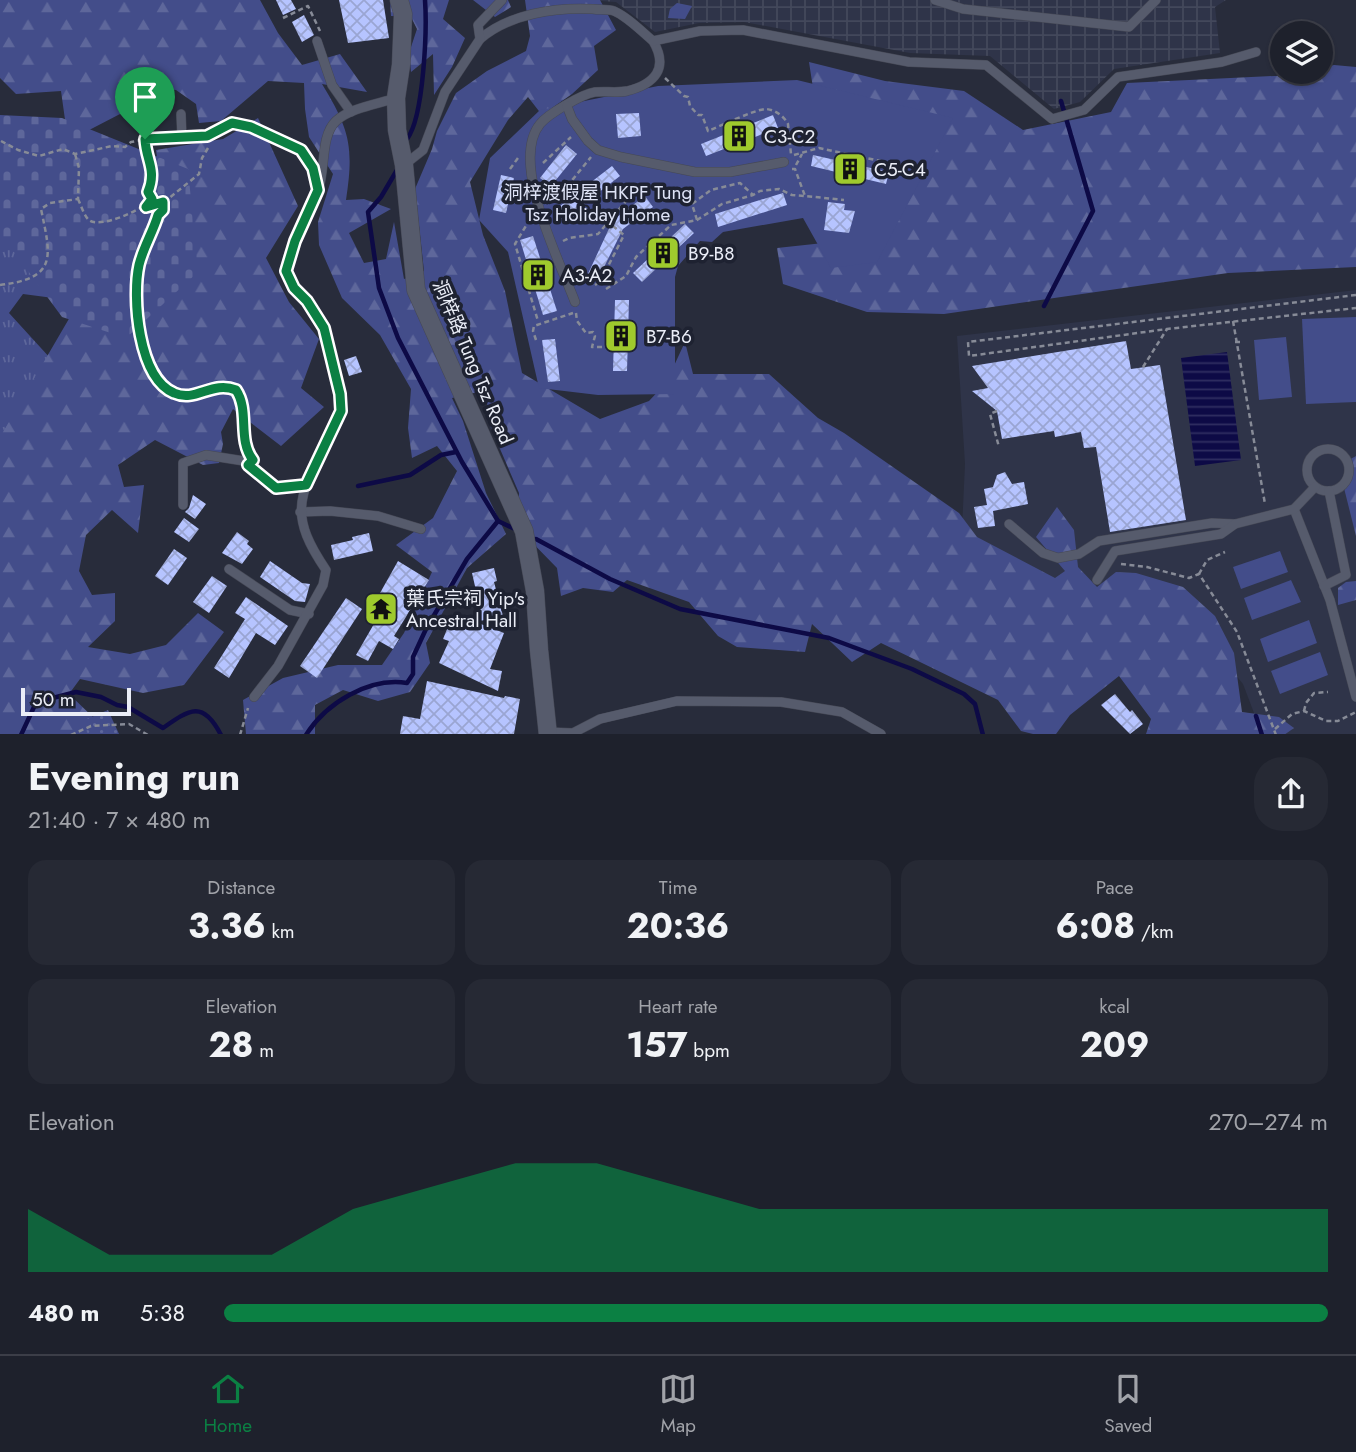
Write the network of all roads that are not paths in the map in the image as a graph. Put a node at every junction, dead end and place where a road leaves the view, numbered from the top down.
1 (399, 0) edge
2 (502, 0) edge
3 (934, 0) edge
4 (1156, 0) edge
5 (480, 40) junction
6 (317, 41) road end
7 (653, 41) junction
8 (1256, 52) dead end
9 (396, 98) junction
10 (567, 106) junction
11 (351, 112) junction
12 (181, 114) dead end
13 (164, 138) road end
14 (182, 138) junction
15 (789, 160) road end
16 (404, 165) junction
17 (318, 190) junction
18 (575, 302) road end
19 (1352, 459) edge
20 (306, 485) junction
21 (1315, 486) junction
22 (1328, 491) junction
23 (183, 505) dead end
24 (1294, 509) junction
25 (300, 512) junction
26 (1009, 524) dead end
27 (1235, 524) junction
28 (421, 529) dead end
29 (229, 569) dead end
30 (1097, 580) dead end
31 (1324, 586) junction
32 (309, 614) junction
33 (1352, 668) edge
34 (254, 697) road end
35 (1356, 697) edge
36 (548, 733) edge
37 (881, 734) edge

1 - 9 street, 洞梓路 Tung Tsz Road
2 - 5 lane
3 - 4 lane
5 - 7 lane
5 - 16 lane
6 - 11 lane
7 - 8 lane
7 - 10 lane
9 - 11 lane
9 - 16 street, 洞梓路 Tung Tsz Road
10 - 15 lane
10 - 18 lane
11 - 17 lane
12 - 14 lane
13 - 14 lane
14 - 17 lane
16 - 36 street, 洞梓路 Tung Tsz Road
17 - 20 lane
19 - 21 lane
19 - 22 lane
20 - 23 lane
20 - 25 lane
21 - 22 lane
21 - 24 lane
22 - 31 lane
24 - 27 lane
24 - 31 lane
25 - 28 lane
25 - 32 lane
26 - 27 lane
27 - 30 lane
29 - 32 lane
31 - 33 lane
32 - 34 lane
33 - 35 lane
36 - 37 lane

